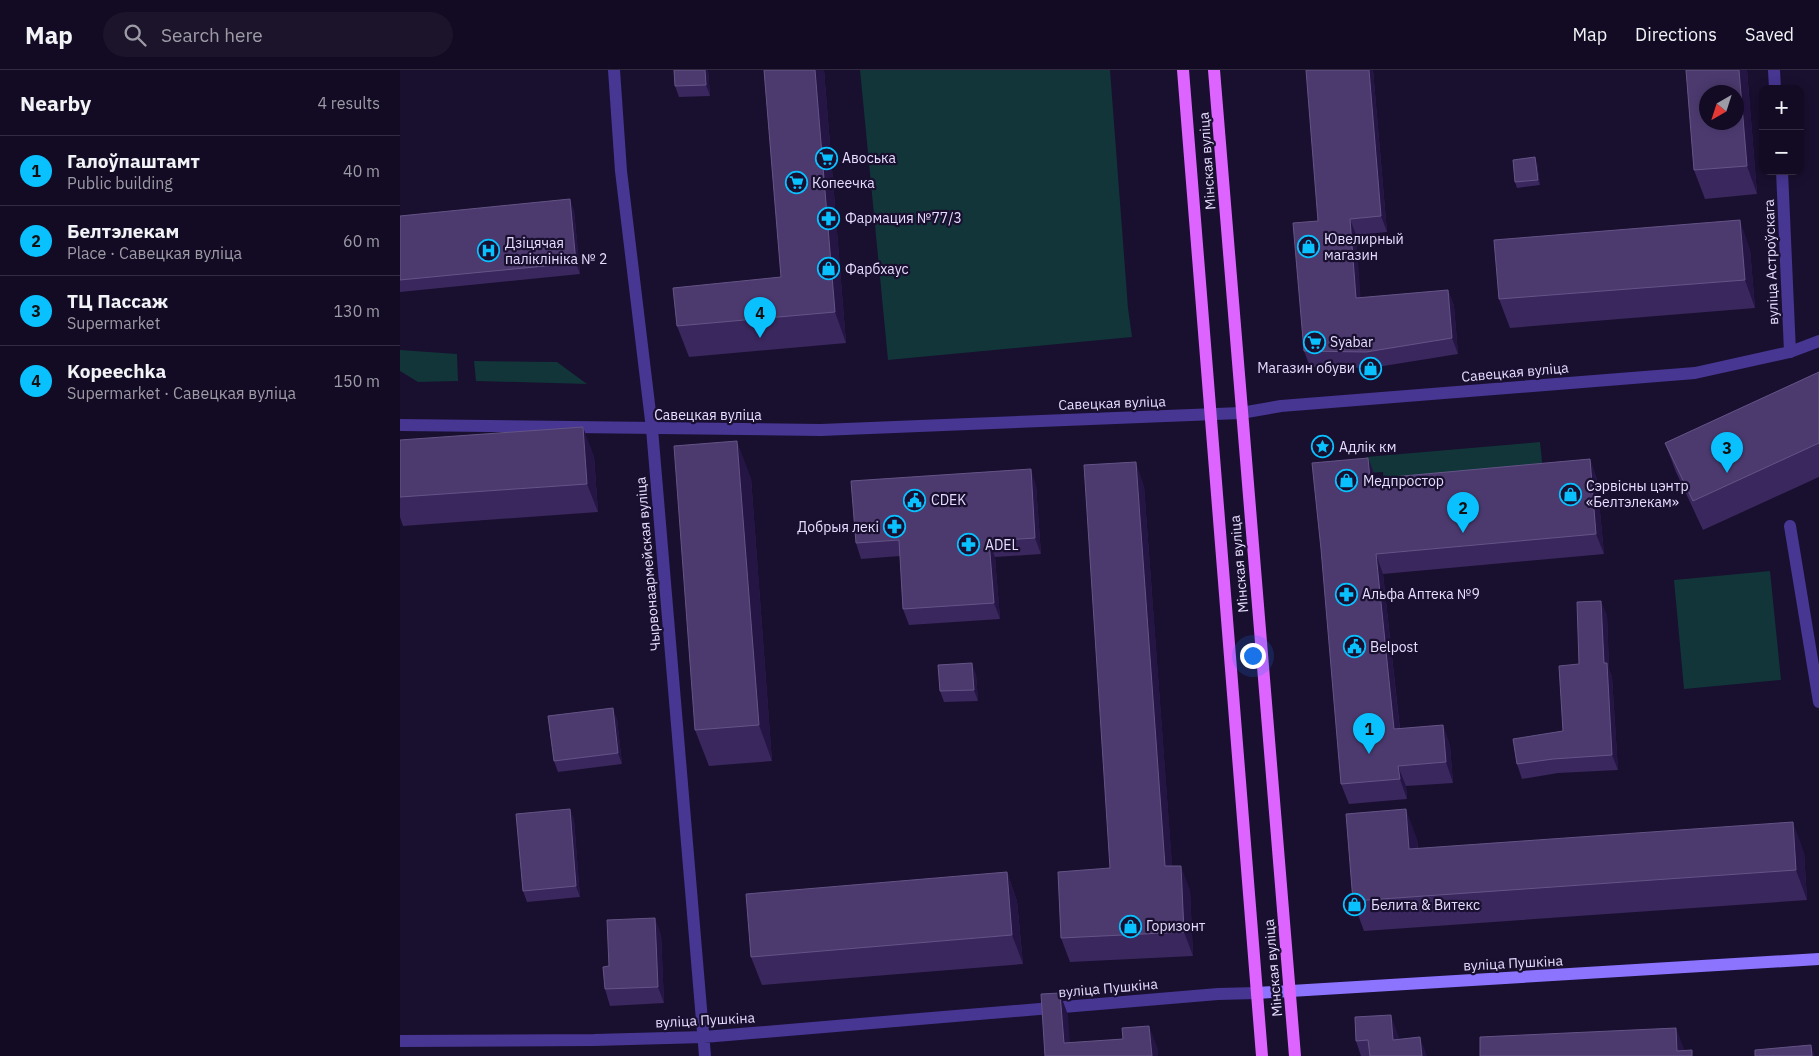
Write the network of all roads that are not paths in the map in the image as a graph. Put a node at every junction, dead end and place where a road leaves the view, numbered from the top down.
1 (614, 70) edge
2 (1183, 70) edge
3 (1214, 70) edge
4 (1774, 70) edge
5 (1775, 85) edge
6 (1782, 175) edge
7 (1819, 341) edge
8 (1790, 352) junction
9 (1241, 413) junction
10 (1212, 414) junction
11 (400, 425) edge
12 (652, 429) junction
13 (1790, 526) dead end
14 (1819, 702) edge
15 (1819, 959) edge
16 (1290, 990) junction
17 (1257, 993) junction
18 (704, 1037) junction
19 (400, 1041) edge
20 (705, 1056) edge
21 (1262, 1056) edge
22 (1295, 1056) edge

1 - 12 street, Чырвонаармейская вуліца
2 - 10 main road, Мінская вуліца
3 - 9 main road, Мінская вуліца
4 - 5 street
6 - 8 street, вуліца Астроўскага
7 - 8 street, Савецкая вуліца
8 - 9 street, Савецкая вуліца
9 - 10 street, Савецкая вуліца
9 - 16 main road, Мінская вуліца
10 - 12 street, Савецкая вуліца
10 - 17 main road, Мінская вуліца
11 - 12 street, Савецкая вуліца
12 - 18 street, Чырвонаармейская вуліца
13 - 14 street
15 - 16 main road, вуліца Пушкіна
16 - 17 main road, вуліца Пушкіна
16 - 22 main road, Мінская вуліца
17 - 18 street, вуліца Пушкіна
17 - 21 main road, Мінская вуліца
18 - 19 street, вуліца Пушкіна
18 - 20 street, Чырвонаармейская вуліца

